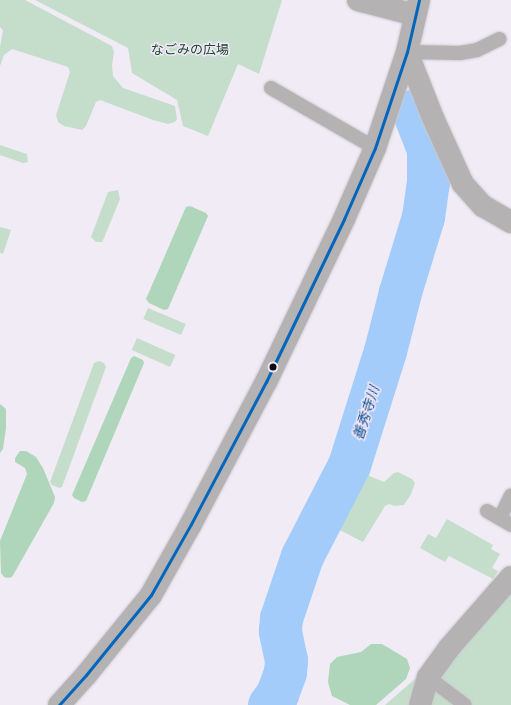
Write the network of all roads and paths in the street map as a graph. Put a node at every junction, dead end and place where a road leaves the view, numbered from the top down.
1 (358, 0) edge
2 (417, 8) edge
3 (500, 39) dead end
4 (407, 52) junction
5 (271, 88) dead end
6 (375, 148) junction
7 (511, 222) edge
8 (511, 495) edge
9 (487, 511) dead end
10 (505, 521) edge
11 (511, 577) edge
12 (428, 678) junction
13 (59, 705) edge
14 (420, 705) edge
15 (465, 705) edge

1 - 2 street
2 - 4 street
3 - 4 lane
4 - 6 street
4 - 7 street
5 - 6 lane
6 - 13 street
8 - 10 lane
9 - 10 lane
11 - 12 street
12 - 14 street
12 - 15 lane

